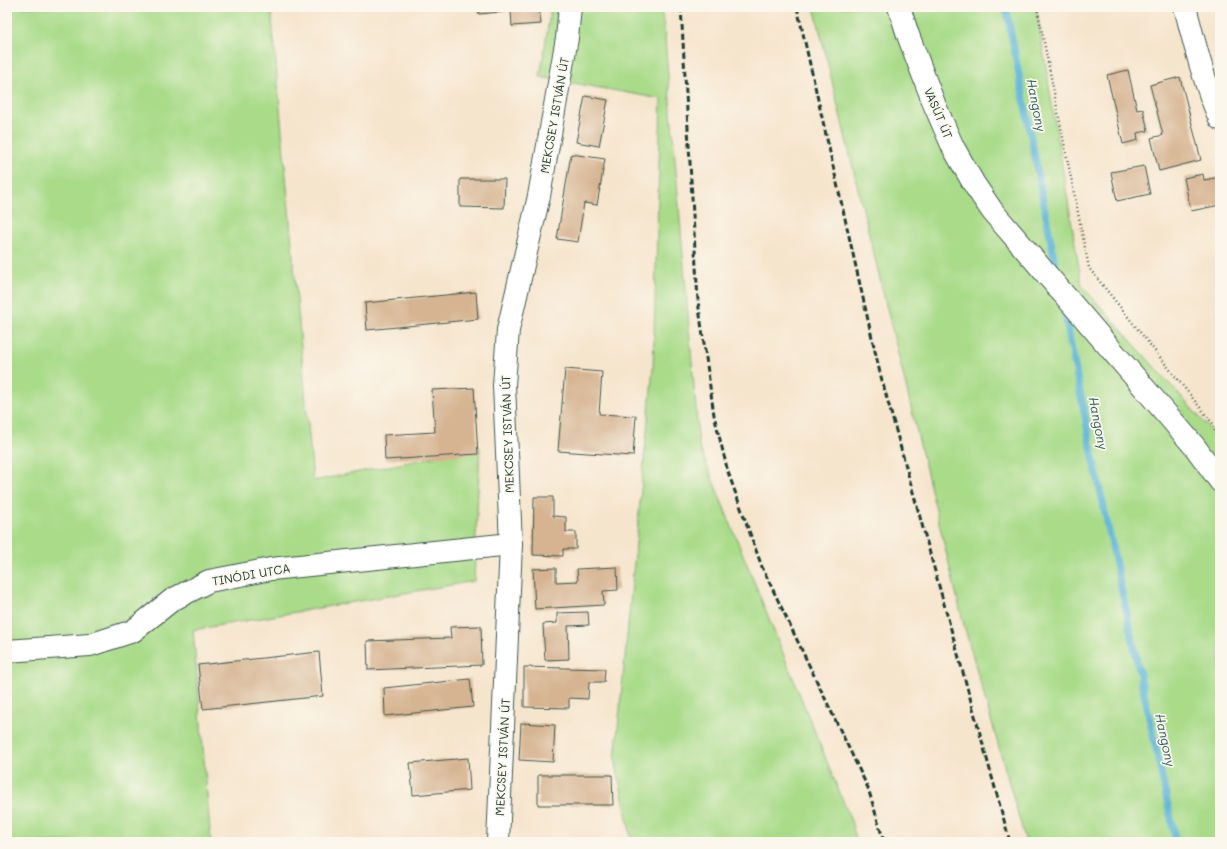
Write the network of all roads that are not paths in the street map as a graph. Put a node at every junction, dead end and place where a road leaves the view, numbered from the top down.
1 (570, 7) edge
2 (899, 7) edge
3 (1186, 7) edge
4 (1220, 118) edge
5 (1220, 481) edge
6 (511, 544) junction
7 (7, 652) edge
8 (498, 842) edge

1 - 6 street, MEKCSEY ISTVÁN ÚT
2 - 5 street, VASÚT ÚT
3 - 4 street
6 - 7 street, TINÓDI UTCA
6 - 8 street, MEKCSEY ISTVÁN ÚT

